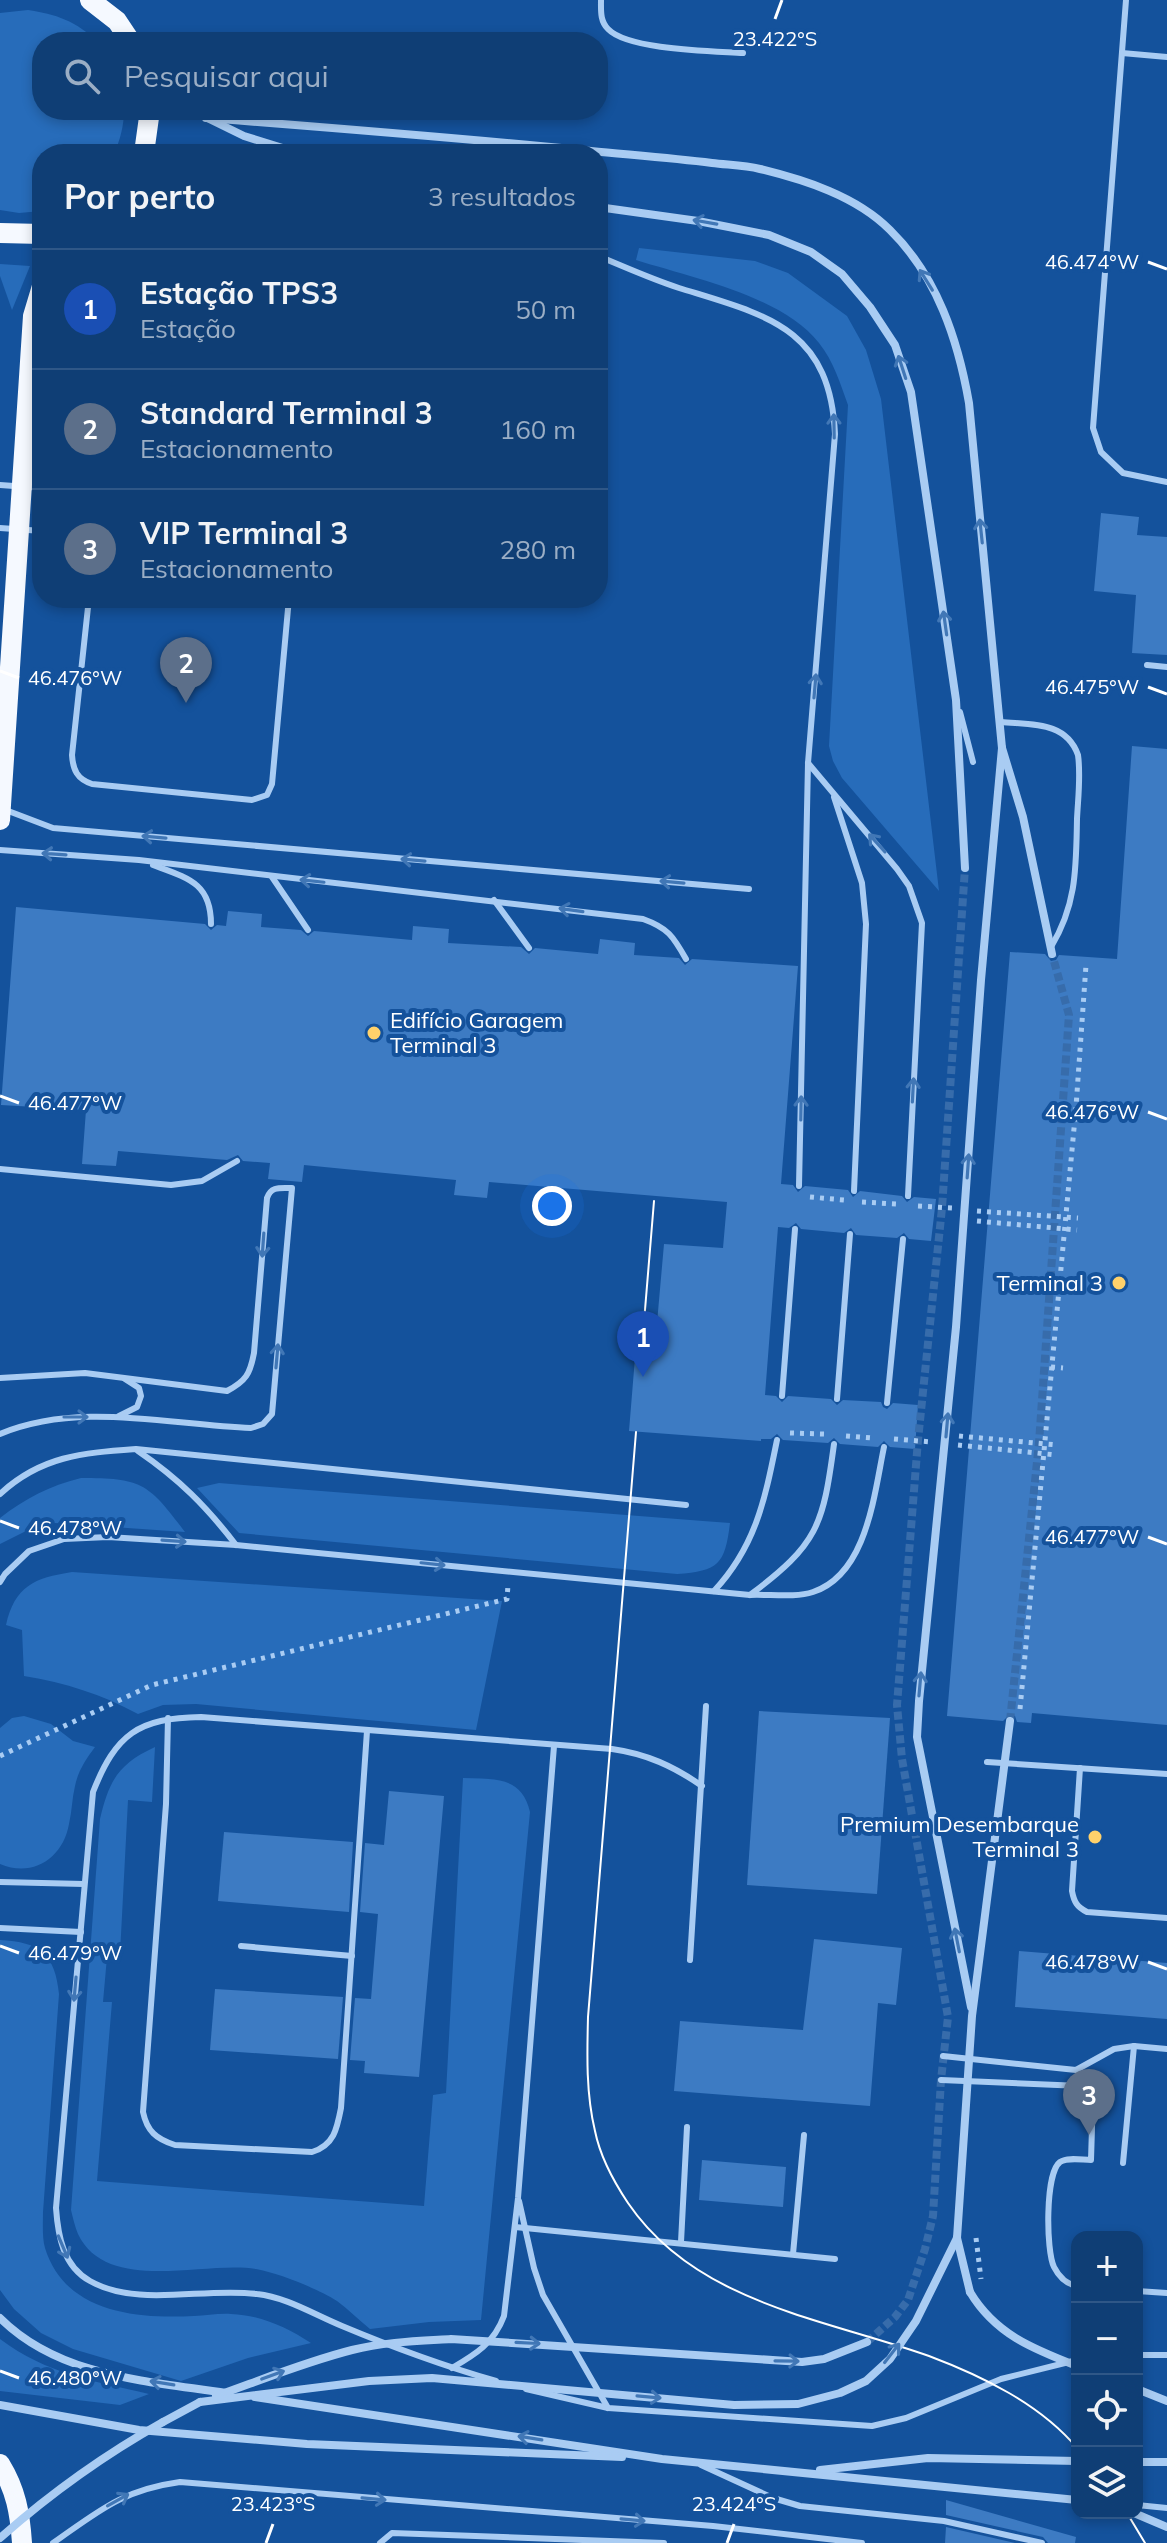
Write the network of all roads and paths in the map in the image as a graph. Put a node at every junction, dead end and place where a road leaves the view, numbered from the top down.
1 (90, 0) edge
2 (105, 0) edge
3 (599, 0) edge
4 (1126, 0) edge
5 (117, 21) junction
6 (124, 32) edge
7 (743, 53) dead end
8 (1122, 53) junction
9 (1167, 57) edge
10 (149, 120) edge
11 (210, 120) edge
12 (231, 120) edge
13 (145, 144) edge
14 (270, 144) edge
15 (524, 144) edge
16 (608, 153) edge
17 (608, 208) edge
18 (0, 233) edge
19 (32, 234) edge
20 (608, 260) edge
21 (32, 330) edge
22 (1167, 482) edge
23 (0, 485) edge
24 (21, 487) junction
25 (32, 488) edge
26 (9, 528) edge
27 (32, 530) edge
28 (88, 608) edge
29 (288, 608) edge
30 (1147, 665) dead end
31 (1167, 667) edge
32 (956, 700) junction
33 (1001, 722) junction
34 (1002, 748) junction
35 (973, 762) dead end
36 (808, 763) junction
37 (833, 794) junction
38 (1, 809) edge
39 (0, 820) edge
40 (0, 850) edge
41 (139, 860) junction
42 (965, 868) tunnel mouth
43 (272, 877) junction
44 (749, 889) dead end
45 (494, 900) junction
46 (211, 924) dead end
47 (308, 930) dead end
48 (529, 948) dead end
49 (1052, 951) joint
50 (686, 959) dead end
51 (1086, 965) dead end
52 (237, 1161) dead end
53 (0, 1169) edge
54 (799, 1186) dead end
55 (854, 1191) dead end
56 (908, 1196) dead end
57 (935, 1207) dead end
58 (956, 1209) dead end
59 (970, 1210) dead end
60 (1066, 1218) junction
61 (1078, 1218) dead end
62 (964, 1220) junction
63 (795, 1229) dead end
64 (1077, 1230) dead end
65 (850, 1234) dead end
66 (903, 1239) dead end
67 (1051, 1367) junction
68 (1063, 1368) dead end
69 (122, 1377) junction
70 (0, 1378) edge
71 (782, 1396) dead end
72 (837, 1399) dead end
73 (887, 1403) dead end
74 (116, 1417) junction
75 (0, 1434) edge
76 (946, 1434) junction
77 (777, 1440) dead end
78 (834, 1444) dead end
79 (1057, 1445) dead end
80 (884, 1447) dead end
81 (136, 1449) junction
82 (1019, 1451) dead end
83 (1044, 1454) junction
84 (1056, 1455) dead end
85 (0, 1494) edge
86 (686, 1505) dead end
87 (236, 1545) junction
88 (509, 1572) junction
89 (0, 1582) edge
90 (714, 1591) junction
91 (750, 1595) junction
92 (706, 1706) dead end
93 (1020, 1714) dead end
94 (168, 1718) junction
95 (1010, 1721) tunnel mouth
96 (367, 1731) junction
97 (554, 1746) junction
98 (0, 1756) edge
99 (987, 1762) dead end
100 (1080, 1768) junction
101 (1167, 1774) edge
102 (702, 1786) junction
103 (0, 1882) edge
104 (84, 1884) junction
105 (1167, 1918) edge
106 (0, 1928) edge
107 (81, 1932) junction
108 (241, 1946) dead end
109 (352, 1956) junction
110 (690, 1960) dead end
111 (972, 2016) junction
112 (1134, 2046) junction
113 (1167, 2049) edge
114 (943, 2056) dead end
115 (941, 2080) dead end
116 (687, 2127) dead end
117 (804, 2135) dead end
118 (1123, 2163) dead end
119 (518, 2198) junction
120 (515, 2227) junction
121 (526, 2228) junction
122 (976, 2235) dead end
123 (957, 2238) junction
124 (681, 2242) junction
125 (793, 2254) junction
126 (835, 2259) dead end
127 (982, 2283) dead end
128 (1071, 2284) edge
129 (1143, 2291) edge
130 (1167, 2293) edge
131 (0, 2318) edge
132 (867, 2342) tunnel mouth
133 (1143, 2355) edge
134 (1167, 2355) edge
135 (1071, 2361) edge
136 (1071, 2364) edge
137 (452, 2368) junction
138 (1143, 2391) edge
139 (1167, 2401) edge
140 (200, 2402) junction
141 (0, 2405) edge
142 (608, 2408) junction
143 (662, 2459) junction
144 (1071, 2461) edge
145 (693, 2462) junction
146 (1143, 2462) edge
147 (1167, 2462) edge
148 (0, 2464) edge
149 (803, 2472) junction
150 (1071, 2499) edge
151 (1143, 2506) edge
152 (1167, 2508) edge
153 (1143, 2517) edge
154 (1167, 2527) edge
155 (0, 2538) edge
156 (464, 2540) edge
157 (22, 2543) edge
158 (53, 2543) edge
159 (380, 2543) edge
160 (664, 2543) edge
161 (862, 2543) edge
162 (1042, 2543) edge

1 - 5 main road
2 - 5 main road
3 - 7 lane
4 - 8 lane
5 - 6 main road
8 - 9 lane
8 - 22 lane
10 - 13 main road
11 - 14 street
15 -> 12 street
33 -> 16 street
32 -> 17 street
18 - 19 main road
36 -> 20 lane
21 - 24 main road
23 - 24 lane
24 - 25 lane
24 - 26 main road
26 - 27 lane
26 - 38 main road
28 - 29 lane
30 - 31 lane
32 - 35 lane
32 - 42 street
33 - 34 street
33 - 49 lane
34 - 49 street
62 -> 34 street, bridge
36 - 37 lane
54 -> 36 lane
37 - 55 lane
56 -> 37 lane
38 - 39 main road
44 -> 38 lane
41 -> 40 lane
41 - 43 lane
41 - 46 lane
45 -> 43 lane
43 - 47 lane
45 - 48 lane
50 -> 45 lane
51 - 60 path
52 - 53 lane
57 - 58 path
59 - 60 path
60 - 61 path
60 - 67 path
62 - 64 path
76 -> 62 street, bridge
63 - 71 lane
65 - 72 lane
66 - 73 lane
67 - 68 path
67 - 83 path
69 - 70 lane
69 - 74 lane
74 -> 69 lane
75 -> 74 lane
76 - 79 path, bridge
111 -> 76 street, bridge
77 - 90 lane
78 - 91 lane
80 - 91 lane
81 - 85 lane
81 - 86 lane
81 - 87 lane
82 - 83 path
83 - 84 path
83 - 93 path
87 -> 88 lane
89 -> 87 lane
88 - 90 lane
88 - 98 path
90 - 91 lane
92 - 102 lane
94 - 96 lane
94 - 104 lane
94 - 109 lane
95 - 111 street, bridge
96 - 97 lane
96 - 109 lane
97 - 102 lane
97 - 119 lane
99 - 100 lane
100 - 101 lane
100 - 105 lane
102 - 110 lane
103 - 104 lane
104 - 107 lane
106 - 107 lane
107 -> 137 lane
108 - 109 lane
111 - 123 street, bridge
112 - 113 lane
112 - 114 lane
112 - 118 lane
115 - 128 lane
116 - 124 lane
117 - 125 lane
119 - 120 lane
119 - 121 lane
120 - 121 lane
120 - 137 lane
121 - 124 lane
121 - 142 lane
122 - 127 path, bridge
123 - 135 street, bridge
140 -> 123 street, bridge
124 - 125 lane
125 - 126 lane
129 - 130 lane
143 -> 131 street
140 -> 132 street, bridge
133 - 134 lane
136 - 142 lane
137 - 142 lane
138 - 139 street
140 - 155 street, bridge
141 - 143 street
143 - 145 street
144 - 149 street
145 - 149 street
145 - 162 lane
146 - 147 street
148 - 157 main road
149 - 150 street
151 - 152 lane
153 - 154 street
156 - 159 lane
156 - 160 lane
158 -> 161 lane

